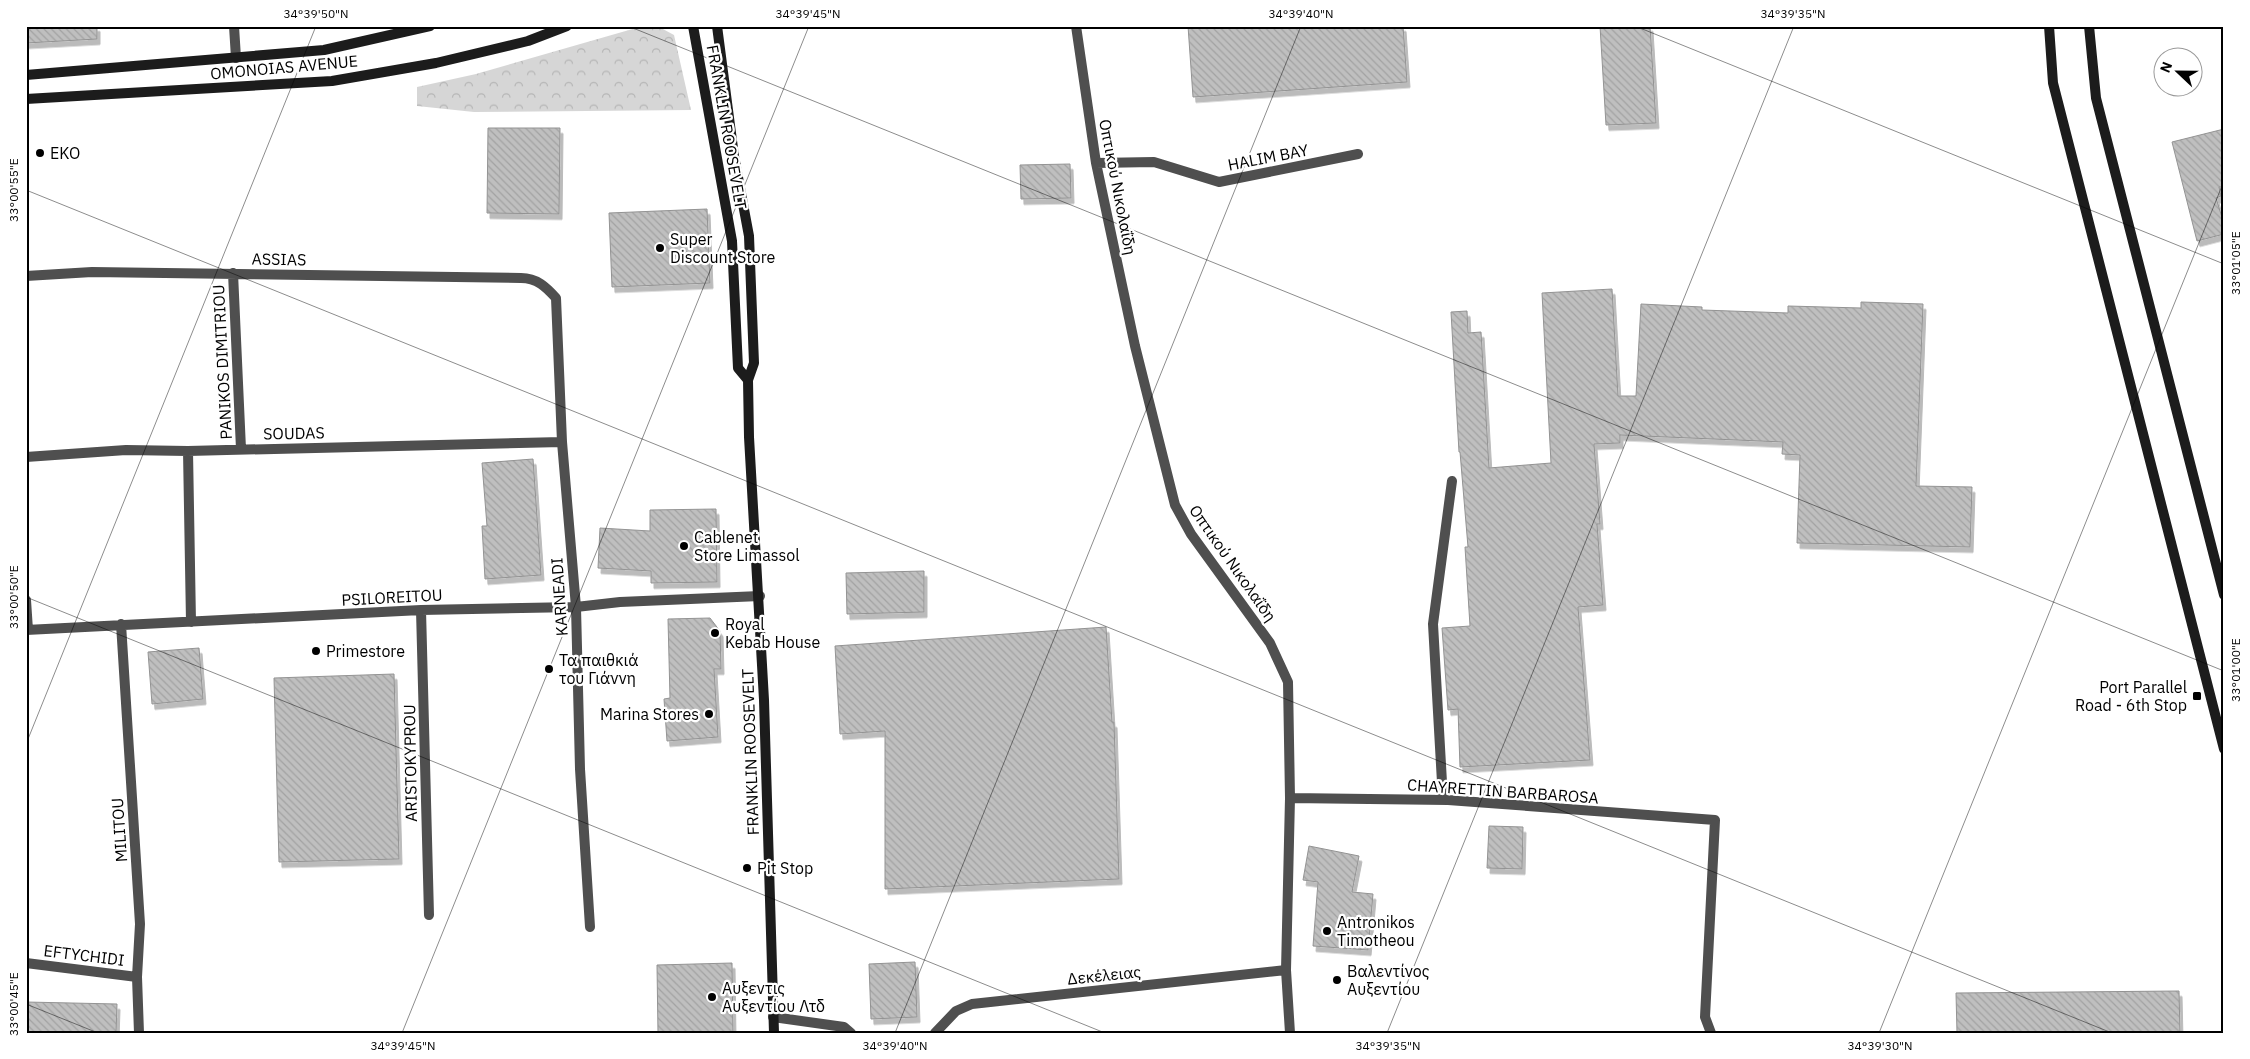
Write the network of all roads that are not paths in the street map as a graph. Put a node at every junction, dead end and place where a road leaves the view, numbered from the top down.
1 (234, 26) edge
2 (430, 26) edge
3 (567, 26) edge
4 (693, 26) edge
5 (717, 26) edge
6 (1076, 26) edge
7 (2049, 26) edge
8 (2089, 26) edge
9 (236, 58) junction
10 (26, 75) edge
11 (26, 98) edge
12 (1358, 154) dead end
13 (1096, 163) junction
14 (233, 273) junction
15 (26, 276) edge
16 (530, 278) joint
17 (748, 380) junction
18 (562, 442) junction
19 (241, 449) junction
20 (188, 451) junction
21 (26, 457) edge
22 (1452, 481) dead end
23 (2224, 595) edge
24 (760, 596) junction
25 (26, 600) edge
26 (576, 607) junction
27 (421, 610) junction
28 (191, 622) junction
29 (121, 624) junction
30 (27, 630) edge
31 (2224, 749) edge
32 (1290, 798) junction
33 (1443, 800) junction
34 (429, 915) dead end
35 (590, 927) dead end
36 (26, 963) edge
37 (1286, 970) junction
38 (138, 977) junction
39 (773, 1018) junction
40 (139, 1033) edge
41 (774, 1033) edge
42 (851, 1033) edge
43 (935, 1033) edge
44 (1290, 1033) edge
45 (1710, 1033) edge

1 - 9 street
2 - 9 main road, OMONOIAS AVENUE
3 - 11 main road, OMONOIAS AVENUE
4 - 17 main road, FRANKLIN ROOSEVELT
5 - 17 main road, FRANKLIN ROOSEVELT
6 - 13 street, Οπτικού Νικολαΐδη
7 - 31 main road
8 - 23 main road
9 - 10 main road, OMONOIAS AVENUE
12 - 13 street, HALIM BAY
13 - 32 street, Οπτικού Νικολαΐδη
14 - 15 street, ASSIAS
14 - 16 street, ASSIAS
14 - 19 street, PANIKOS DIMITRIOU
16 - 18 street, KARNEADI
17 - 24 main road, FRANKLIN ROOSEVELT
18 - 19 street, SOUDAS
18 - 26 street, KARNEADI
19 - 20 street, SOUDAS
20 - 21 street, SOUDAS
20 - 28 street
22 - 33 street
24 - 26 street, PSILOREITOU
24 - 39 main road, FRANKLIN ROOSEVELT
25 - 30 street
26 - 27 street, PSILOREITOU
26 - 35 street, KARNEADI
27 - 28 street, PSILOREITOU
27 - 34 street, ARISTOKYPROU
28 - 29 street, PSILOREITOU
29 - 30 street, PSILOREITOU
29 - 38 street, MILITOU
32 - 33 street, CHAYRETTIN BARBAROSA
32 - 37 street, Οπτικού Νικολαΐδη
33 - 45 street, CHAYRETTIN BARBAROSA
36 - 38 street, EFTYCHIDI
37 - 43 street, Δεκέλειας
37 - 44 street, Οπτικού Νικολαΐδη
38 - 40 street, MILITOU
39 - 41 main road, FRANKLIN ROOSEVELT
39 - 42 street

